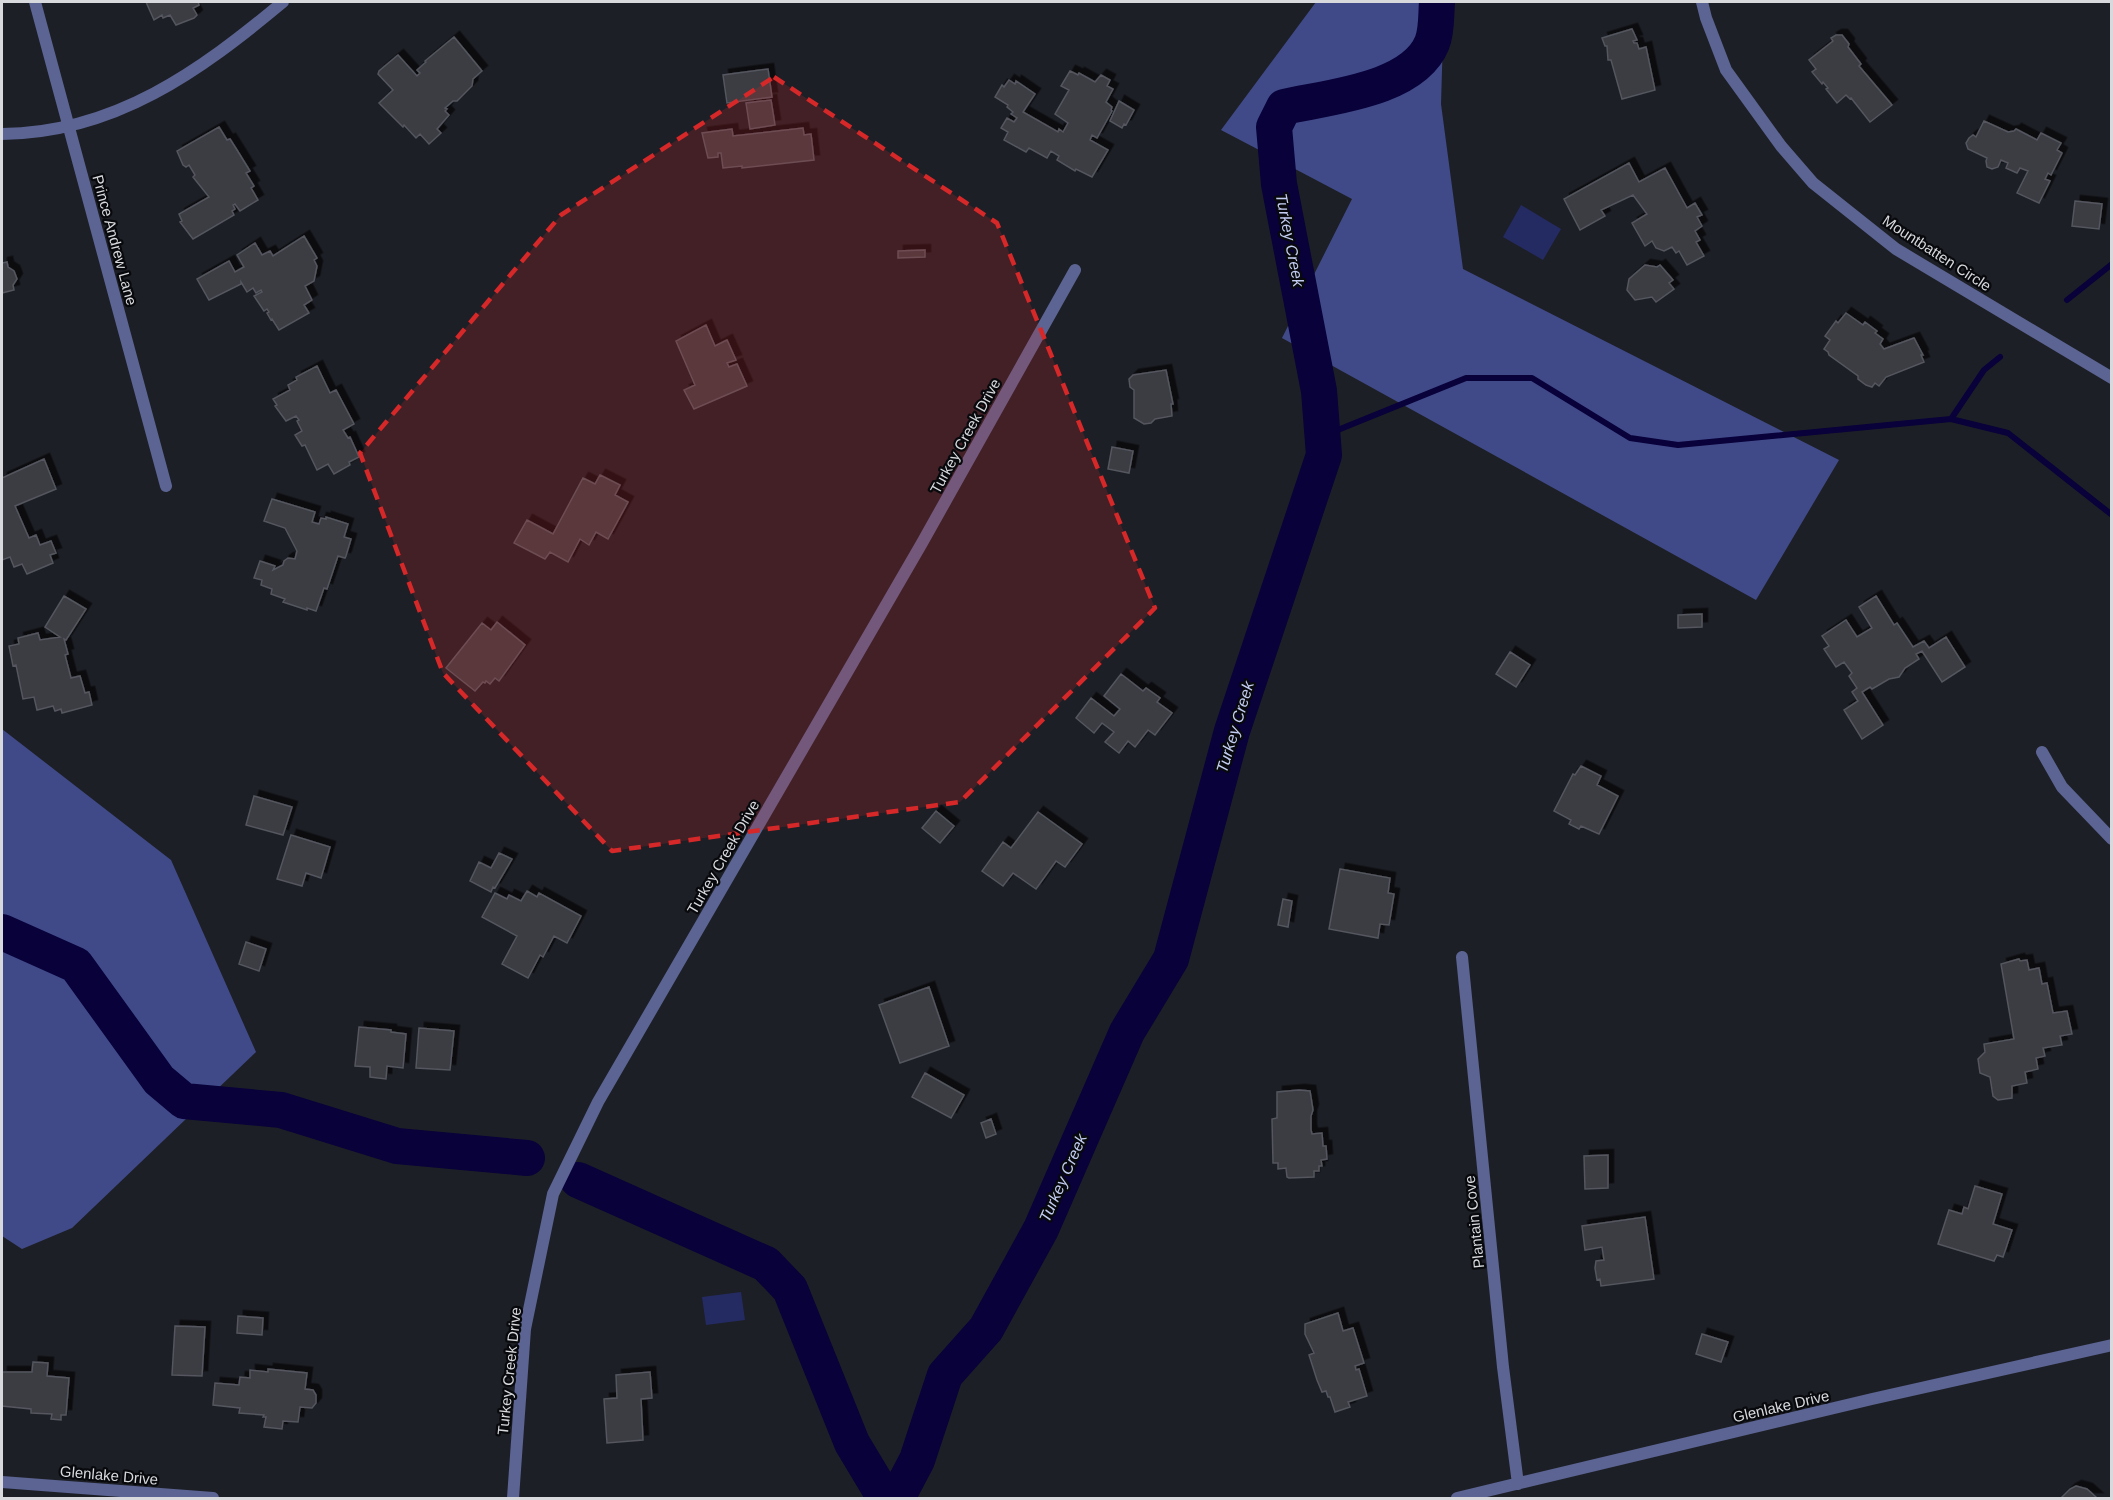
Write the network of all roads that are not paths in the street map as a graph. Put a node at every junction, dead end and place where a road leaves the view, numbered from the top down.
1 (35, 2) edge
2 (283, 2) edge
3 (1702, 2) edge
4 (69, 127) junction
5 (2, 134) edge
6 (1075, 270) dead end
7 (2112, 378) edge
8 (166, 486) dead end
9 (2042, 752) dead end
10 (2111, 836) edge
11 (1462, 957) dead end
12 (2112, 1345) edge
13 (2, 1482) edge
14 (1518, 1484) junction
15 (213, 1498) edge
16 (513, 1498) edge
17 (1457, 1498) edge

1 - 4 street, Prince Andrew Lane
2 - 4 street
3 - 7 street, Mountbatten Circle
4 - 5 street
4 - 8 street, Prince Andrew Lane
6 - 16 street, Turkey Creek Drive
9 - 10 street
11 - 14 street, Plantain Cove
12 - 14 street, Glenlake Drive
13 - 15 street, Glenlake Drive
14 - 17 street, Glenlake Drive

